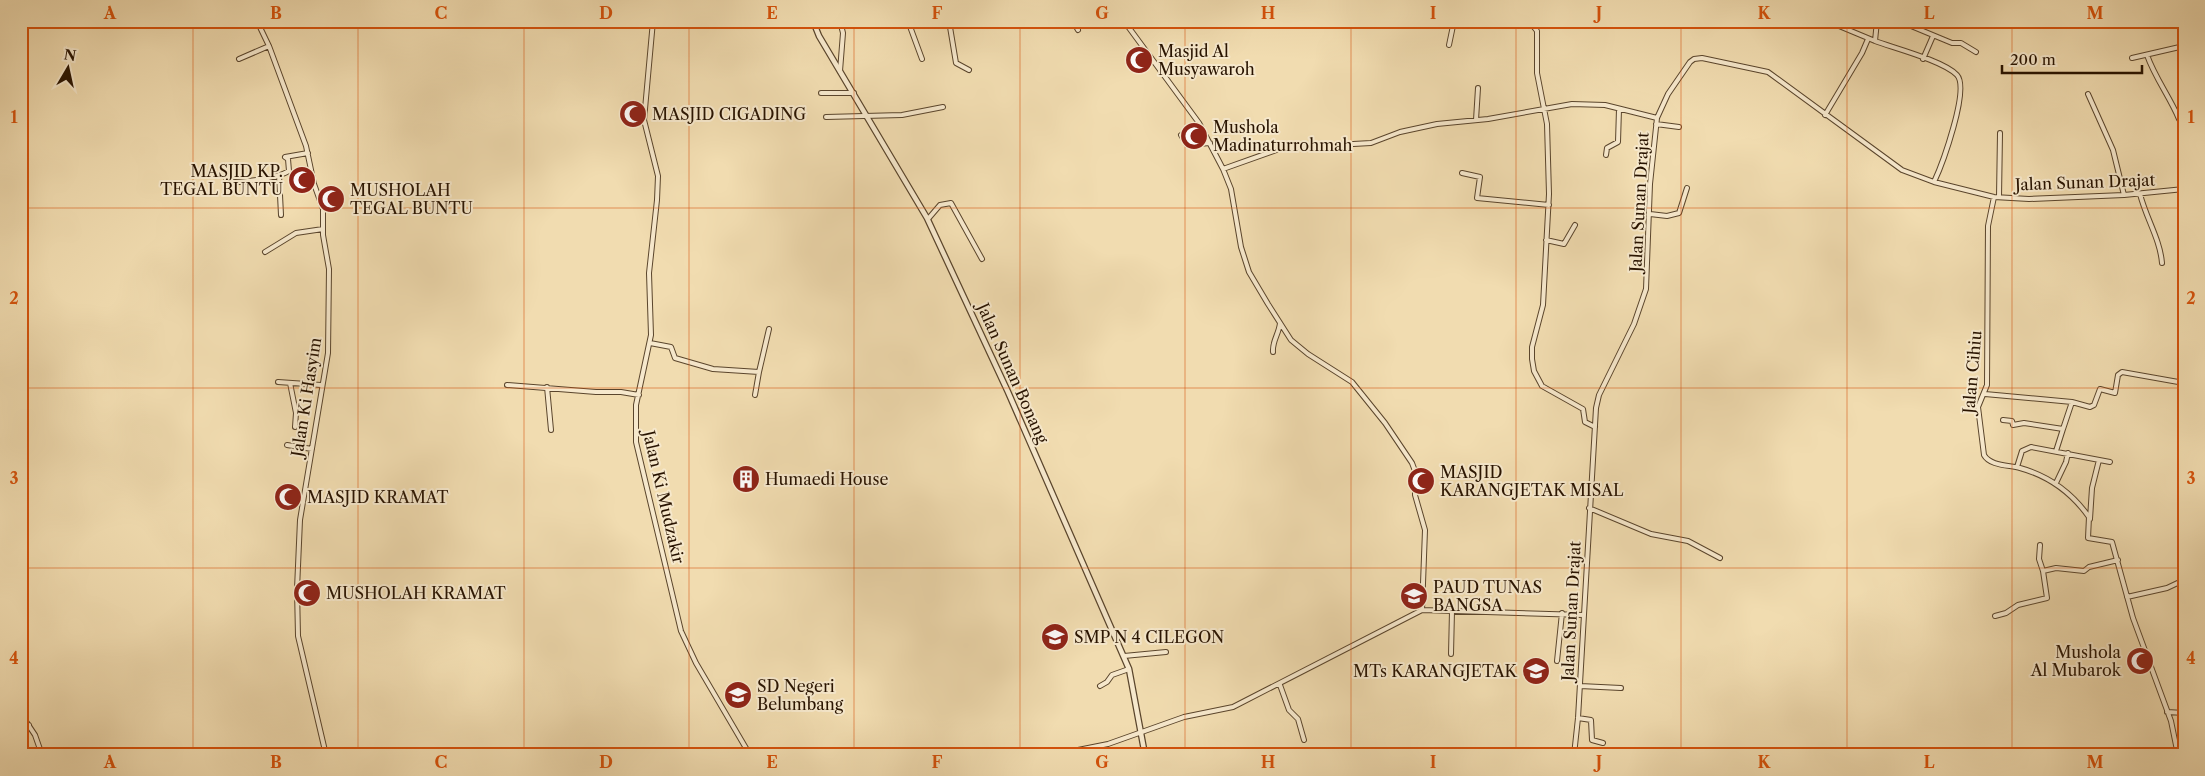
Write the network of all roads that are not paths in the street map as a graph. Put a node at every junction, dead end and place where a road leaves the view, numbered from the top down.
1 (257, 21) edge
2 (653, 21) edge
3 (813, 21) edge
4 (840, 21) edge
5 (908, 21) edge
6 (949, 21) edge
7 (1073, 21) edge
8 (1124, 21) edge
9 (1454, 21) edge
10 (1489, 21) edge
11 (1827, 21) edge
12 (1878, 21) edge
13 (1899, 21) edge
14 (1517, 23) edge
15 (1078, 30) dead end
16 (1933, 36) junction
17 (1868, 39) junction
18 (1875, 41) junction
19 (1450, 45) dead end
20 (269, 46) junction
21 (2184, 46) edge
22 (1976, 52) dead end
23 (2147, 55) junction
24 (1923, 58) junction
25 (2132, 58) dead end
26 (239, 59) dead end
27 (922, 59) dead end
28 (969, 70) dead end
29 (840, 71) junction
30 (1478, 88) dead end
31 (821, 93) dead end
32 (854, 93) junction
33 (2088, 94) dead end
34 (943, 107) dead end
35 (1544, 108) junction
36 (1618, 109) junction
37 (866, 115) junction
38 (1825, 116) junction
39 (826, 117) dead end
40 (1657, 118) junction
41 (1476, 120) junction
42 (2184, 120) edge
43 (1656, 124) junction
44 (1679, 127) dead end
45 (2000, 133) dead end
46 (1181, 135) dead end
47 (1210, 144) junction
48 (308, 153) junction
49 (1606, 155) dead end
50 (1223, 169) junction
51 (1462, 173) dead end
52 (279, 175) junction
53 (226, 181) dead end
54 (1934, 182) junction
55 (1687, 188) dead end
56 (2184, 189) edge
57 (2140, 194) junction
58 (2124, 195) junction
59 (1994, 197) junction
60 (1999, 197) junction
61 (1549, 205) junction
62 (1650, 214) junction
63 (281, 215) dead end
64 (928, 219) junction
65 (1575, 226) dead end
66 (323, 229) junction
67 (1546, 240) junction
68 (265, 252) dead end
69 (982, 259) dead end
70 (2162, 263) dead end
71 (1280, 323) junction
72 (769, 329) dead end
73 (650, 343) junction
74 (1273, 352) dead end
75 (759, 372) junction
76 (278, 382) dead end
77 (290, 382) junction
78 (2184, 383) edge
79 (321, 385) junction
80 (507, 385) dead end
81 (547, 387) junction
82 (1985, 394) junction
83 (639, 395) junction
84 (755, 395) dead end
85 (2072, 402) junction
86 (2003, 420) dead end
87 (295, 427) dead end
88 (1595, 427) junction
89 (2063, 429) junction
90 (551, 430) dead end
91 (287, 445) dead end
92 (312, 449) junction
93 (2056, 451) junction
94 (2068, 453) junction
95 (2099, 460) junction
96 (2110, 462) dead end
97 (2017, 467) junction
98 (2056, 484) junction
99 (1589, 508) junction
100 (2090, 519) junction
101 (2040, 545) dead end
102 (1720, 558) dead end
103 (2118, 560) junction
104 (2042, 571) junction
105 (2184, 580) edge
106 (2127, 597) junction
107 (1422, 610) junction
108 (1452, 611) junction
109 (1562, 613) junction
110 (1583, 615) junction
111 (1994, 616) dead end
112 (1166, 652) dead end
113 (1451, 654) dead end
114 (1124, 656) junction
115 (1558, 661) dead end
116 (1129, 669) junction
117 (1280, 685) junction
118 (1100, 686) dead end
119 (1580, 686) junction
120 (1621, 688) dead end
121 (2167, 712) junction
122 (2184, 713) edge
123 (21, 714) edge
124 (1578, 718) junction
125 (29, 725) junction
126 (21, 728) edge
127 (1141, 732) junction
128 (1304, 740) dead end
129 (1603, 743) dead end
130 (42, 755) edge
131 (326, 755) edge
132 (750, 755) edge
133 (1053, 755) edge
134 (1146, 755) edge
135 (1574, 755) edge
136 (2178, 755) edge

1 - 20 street, Jalan Ki Hasyim
2 - 73 street, Jalan Ki Mudzakir
3 - 29 street, Jalan Sunan Bonang
4 - 29 street
5 - 27 street
6 - 28 street
7 - 15 street
8 - 47 street
9 - 19 street
10 - 14 street
11 - 17 street
12 - 18 street
13 - 16 street
14 - 35 street
16 - 22 street
16 - 24 street
17 - 18 street
17 - 38 street
18 - 24 street
20 - 26 street
20 - 48 street, Jalan Ki Hasyim
21 - 23 street
23 - 25 street
23 - 42 street
24 - 54 street
29 - 32 street, Jalan Sunan Bonang
30 - 41 street
31 - 32 street
32 - 37 street, Jalan Sunan Bonang
33 - 58 street
34 - 37 street
35 - 36 street
35 - 41 street
35 - 61 street
36 - 40 street
36 - 49 street
37 - 39 street
37 - 64 street, Jalan Sunan Bonang
38 - 40 street, Jalan Sunan Drajat
38 - 54 street, Jalan Sunan Drajat
40 - 43 street, Jalan Sunan Drajat
41 - 50 street
43 - 44 street
43 - 62 street, Jalan Sunan Drajat
45 - 60 street
46 - 47 street
47 - 50 street
48 - 52 street
48 - 66 street, Jalan Ki Hasyim
50 - 71 street
51 - 61 street
52 - 53 street
52 - 63 street
54 - 59 street, Jalan Sunan Drajat
55 - 62 street
56 - 57 street, Jalan Sunan Drajat
57 - 58 street, Jalan Sunan Drajat
57 - 70 street
58 - 60 street, Jalan Sunan Drajat
59 - 60 street, Jalan Sunan Drajat
59 - 82 street, Jalan Cihiu
61 - 67 street
62 - 88 street, Jalan Sunan Drajat
64 - 69 street
64 - 114 street, Jalan Sunan Bonang
65 - 67 street
66 - 68 street
66 - 79 street, Jalan Ki Hasyim
67 - 88 street
71 - 74 street
71 - 107 street
72 - 75 street
73 - 75 street
73 - 83 street, Jalan Ki Mudzakir
75 - 84 street
76 - 77 street
77 - 79 street
77 - 87 street
78 - 85 street
79 - 92 street, Jalan Ki Hasyim
80 - 81 street
81 - 83 street
81 - 90 street
82 - 85 street
82 - 97 street, Jalan Cihiu
83 - 132 street, Jalan Ki Mudzakir
85 - 89 street
86 - 89 street
88 - 99 street, Jalan Sunan Drajat
89 - 93 street
91 - 92 street
92 - 131 street, Jalan Ki Hasyim
93 - 94 street
93 - 97 street
94 - 95 street
94 - 98 street
95 - 96 street
95 - 100 street
97 - 98 street, Jalan Cihiu
98 - 100 street, Jalan Cihiu
99 - 102 street
99 - 110 street, Jalan Sunan Drajat
100 - 103 street, Jalan Cihiu
101 - 104 street
103 - 104 street
103 - 106 street, Jalan Cihiu
104 - 111 street
105 - 106 street
106 - 121 street, Jalan Cihiu
107 - 108 street
107 - 117 street
108 - 109 street
108 - 113 street
109 - 110 street
109 - 115 street
110 - 119 street, Jalan Sunan Drajat
112 - 114 street
114 - 116 street, Jalan Sunan Bonang
116 - 118 street
116 - 127 street, Jalan Sunan Bonang
117 - 127 street
117 - 128 street
119 - 120 street
119 - 124 street, Jalan Sunan Drajat
121 - 122 street
121 - 136 street, Jalan Cihiu
123 - 125 street
124 - 129 street
124 - 135 street, Jalan Sunan Drajat
125 - 126 street
125 - 130 street
127 - 133 street
127 - 134 street, Jalan Sunan Bonang

